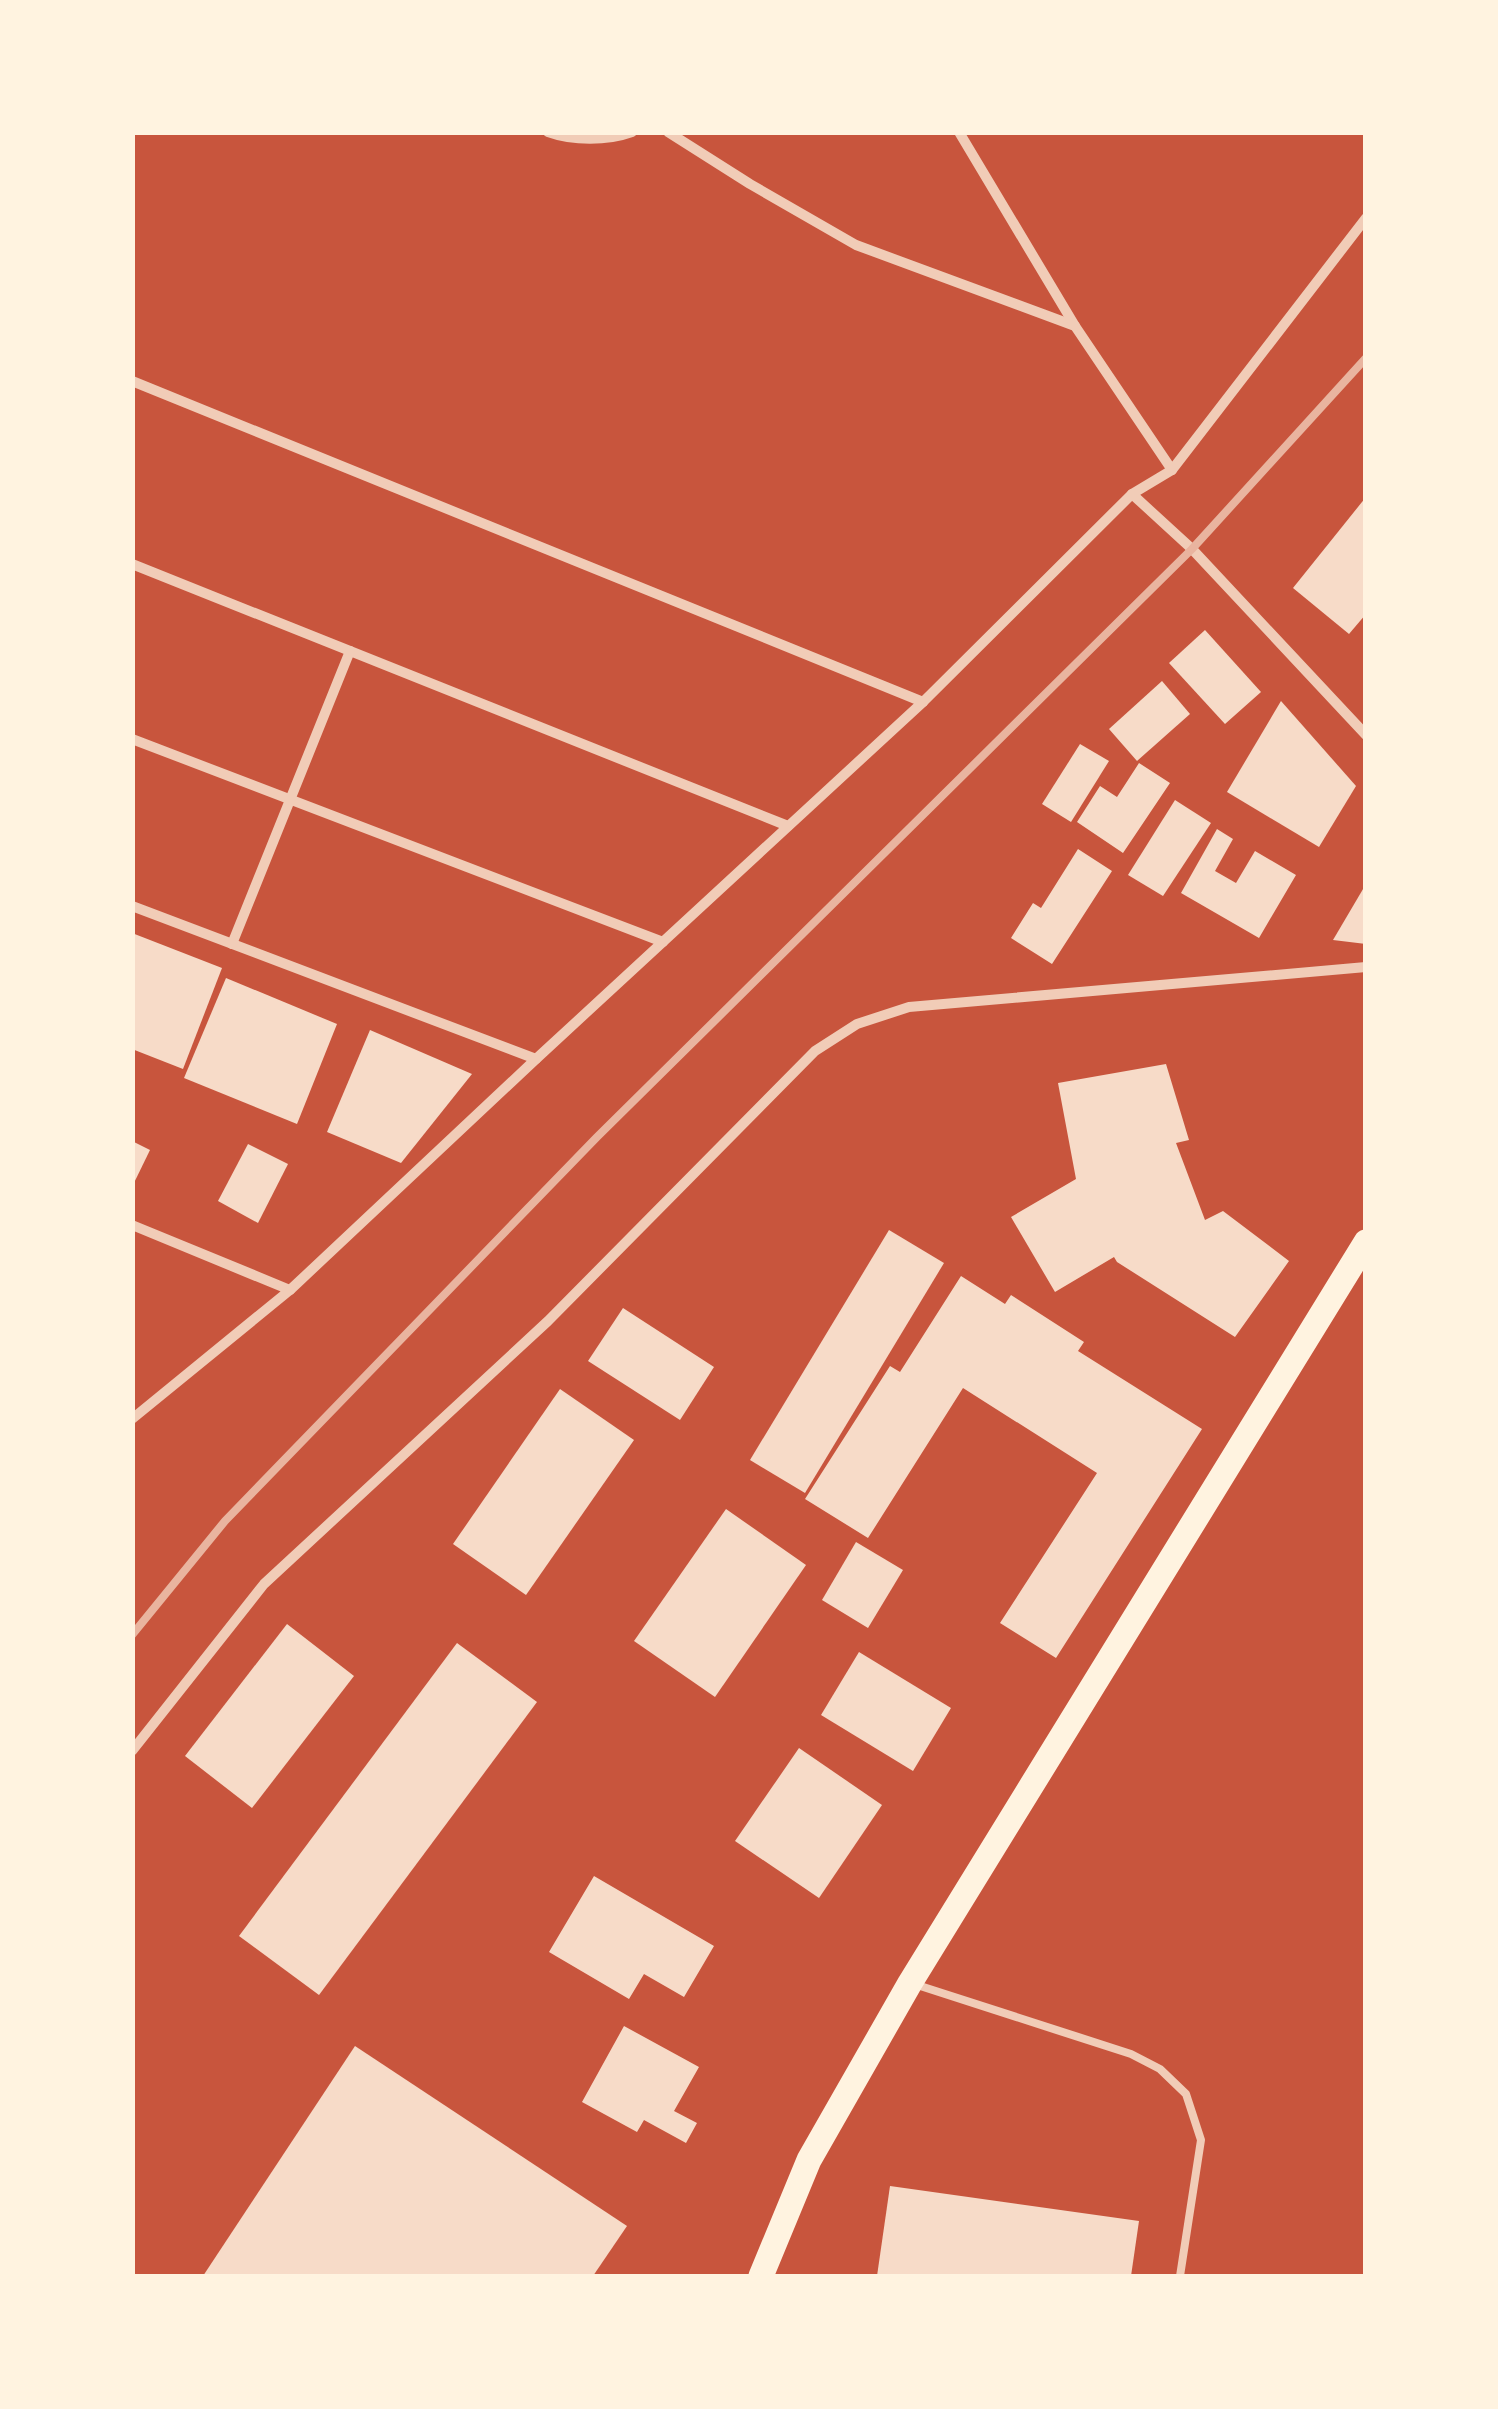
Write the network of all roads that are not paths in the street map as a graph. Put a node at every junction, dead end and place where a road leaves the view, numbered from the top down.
1 (548, 132) edge
2 (632, 132) edge
3 (668, 132) edge
4 (959, 132) edge
5 (1366, 218) edge
6 (1075, 326) junction
7 (132, 382) edge
8 (1172, 470) junction
9 (1132, 494) junction
10 (132, 564) edge
11 (350, 651) junction
12 (923, 702) junction
13 (1366, 736) edge
14 (132, 739) edge
15 (289, 799) junction
16 (788, 826) junction
17 (132, 906) edge
18 (664, 942) junction
19 (232, 944) junction
20 (1366, 967) edge
21 (536, 1059) junction
22 (132, 1224) edge
23 (1366, 1242) edge
24 (290, 1290) junction
25 (132, 1419) edge
26 (132, 1751) edge
27 (910, 1982) junction
28 (761, 2276) edge
29 (1180, 2276) edge

1 - 2 street
3 - 6 street
4 - 6 street
5 - 8 street
6 - 8 street
7 - 12 street
8 - 9 street
9 - 12 street
9 - 13 street
10 - 11 street
11 - 15 street
11 - 16 street
12 - 16 street
14 - 15 street
15 - 18 street
15 - 19 street
16 - 18 street
17 - 19 street
18 - 21 street
19 - 21 street
20 - 26 street
21 - 24 street
22 - 24 street
23 - 27 main road
24 - 25 street
27 - 28 main road
27 - 29 lane

